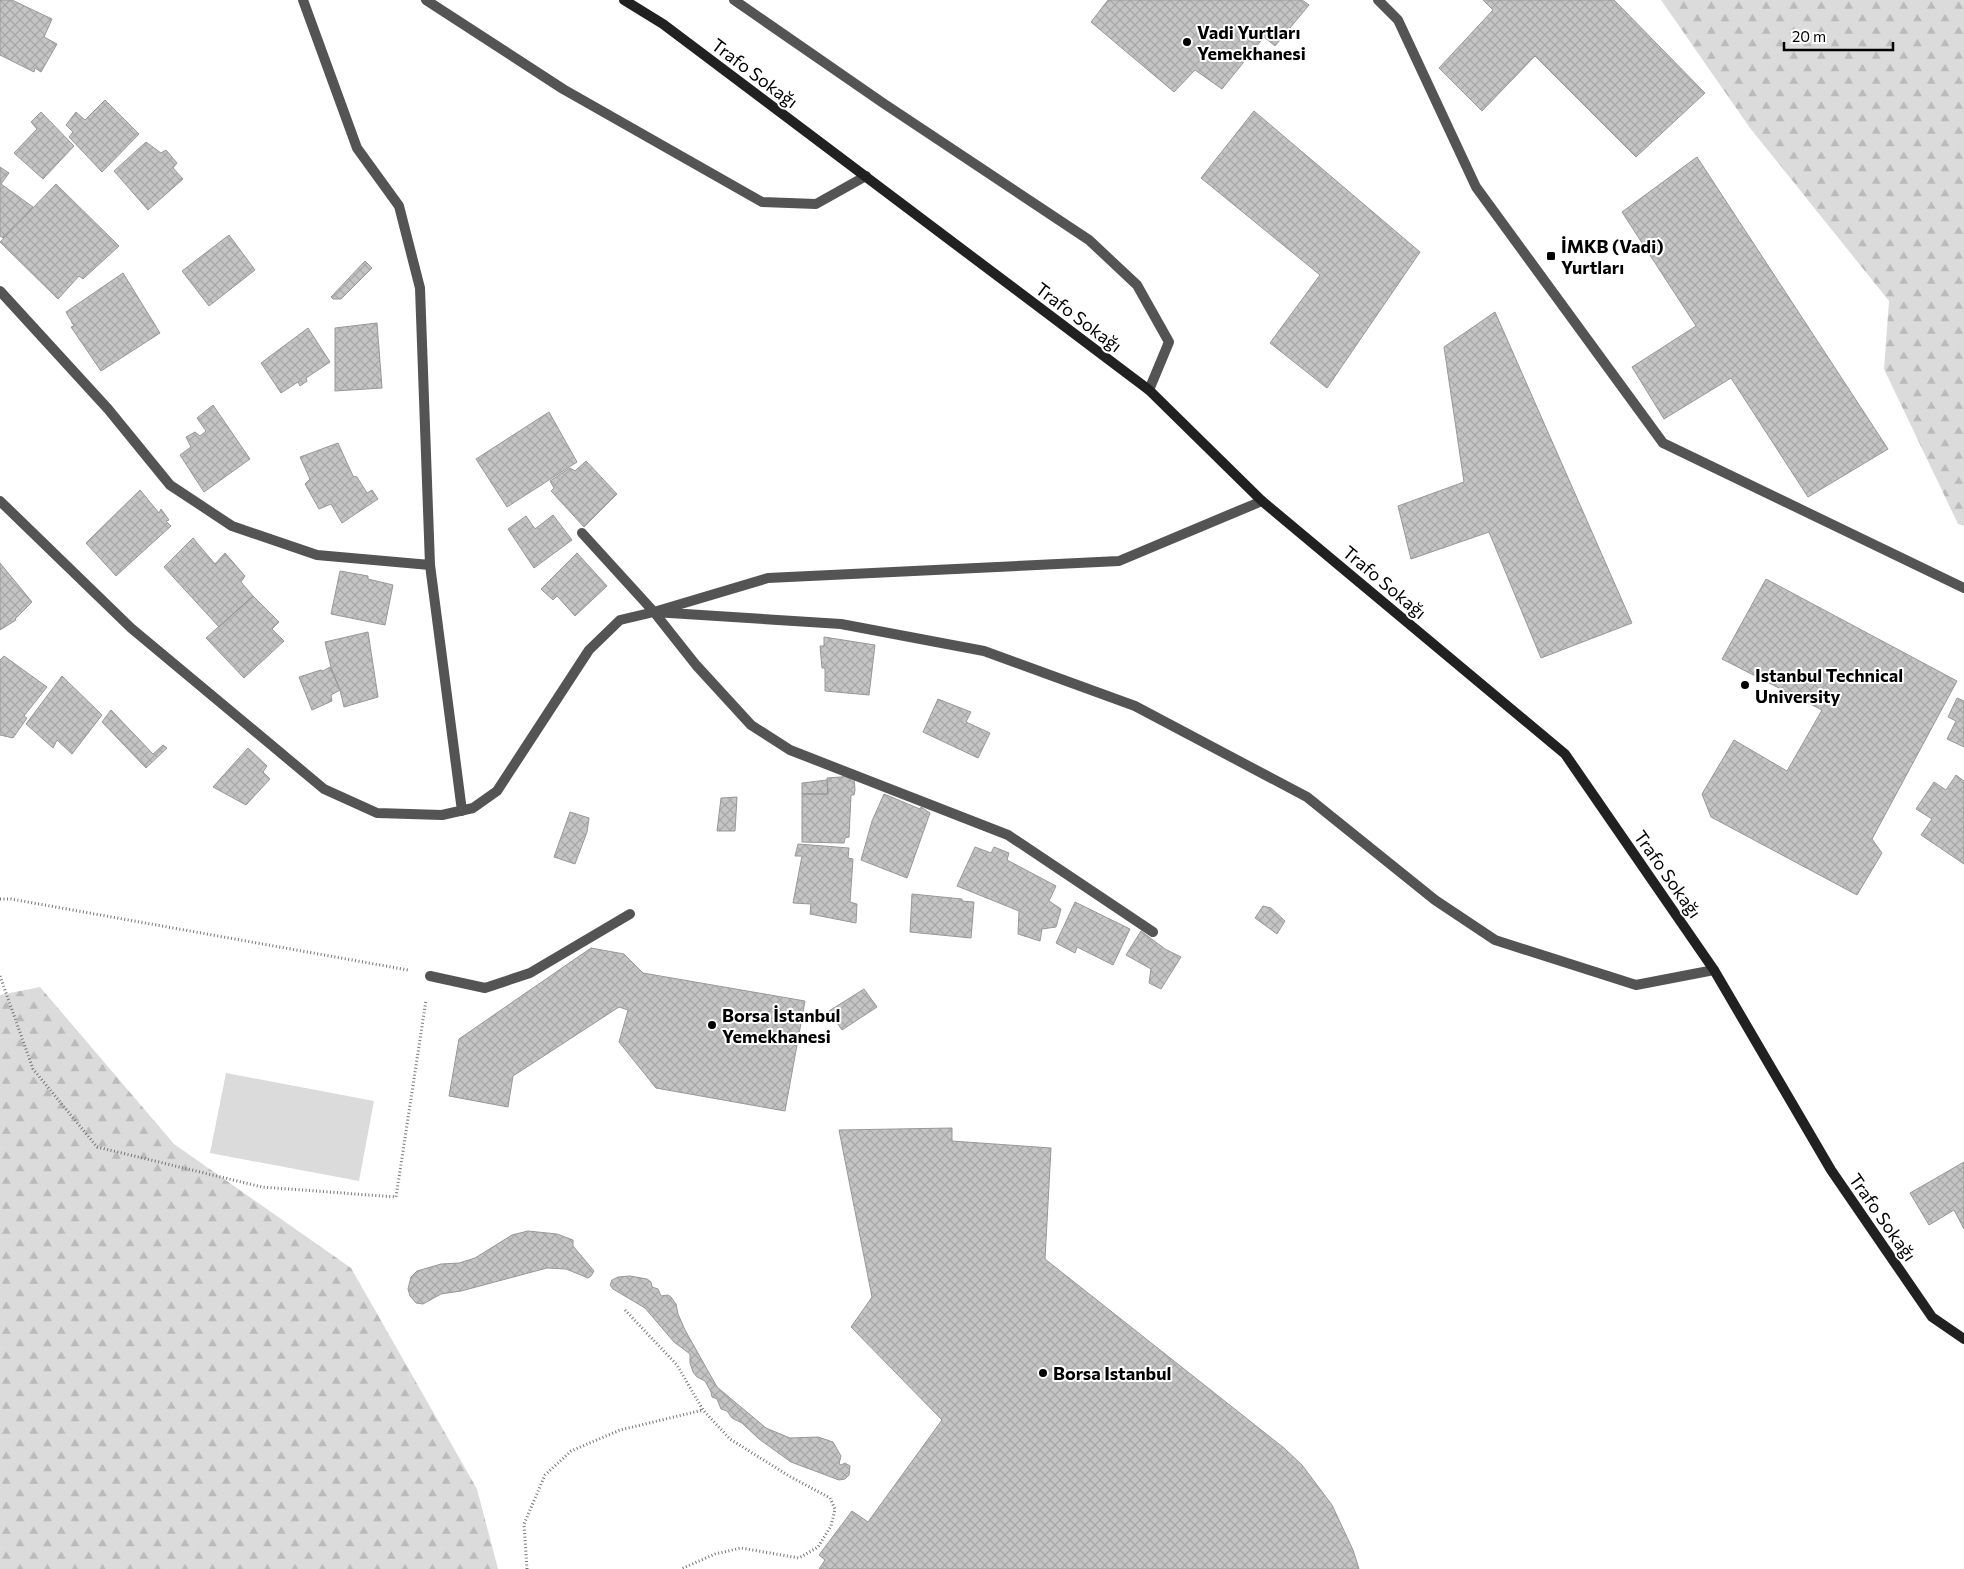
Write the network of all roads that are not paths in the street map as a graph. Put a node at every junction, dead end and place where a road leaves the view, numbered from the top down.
1 (303, 0) edge
2 (426, 0) edge
3 (624, 0) edge
4 (734, 0) edge
5 (1378, 0) edge
6 (866, 176) junction
7 (0, 291) edge
8 (1149, 390) junction
9 (0, 501) edge
10 (1262, 501) junction
11 (582, 533) dead end
12 (430, 565) junction
13 (1964, 588) edge
14 (654, 612) junction
15 (462, 811) junction
16 (630, 914) dead end
17 (1153, 932) dead end
18 (1714, 970) junction
19 (430, 976) road end
20 (1964, 1339) edge

1 - 12 street
2 - 6 street
3 - 6 street, Trafo Sokağı
4 - 8 street
5 - 13 street
6 - 8 street, Trafo Sokağı
7 - 12 street
8 - 10 street, Trafo Sokağı
9 - 15 street
10 - 14 street
10 - 18 street, Trafo Sokağı
11 - 14 street
12 - 15 street
14 - 15 street
14 - 17 street
14 - 18 street
16 - 19 street
18 - 20 street, Trafo Sokağı

